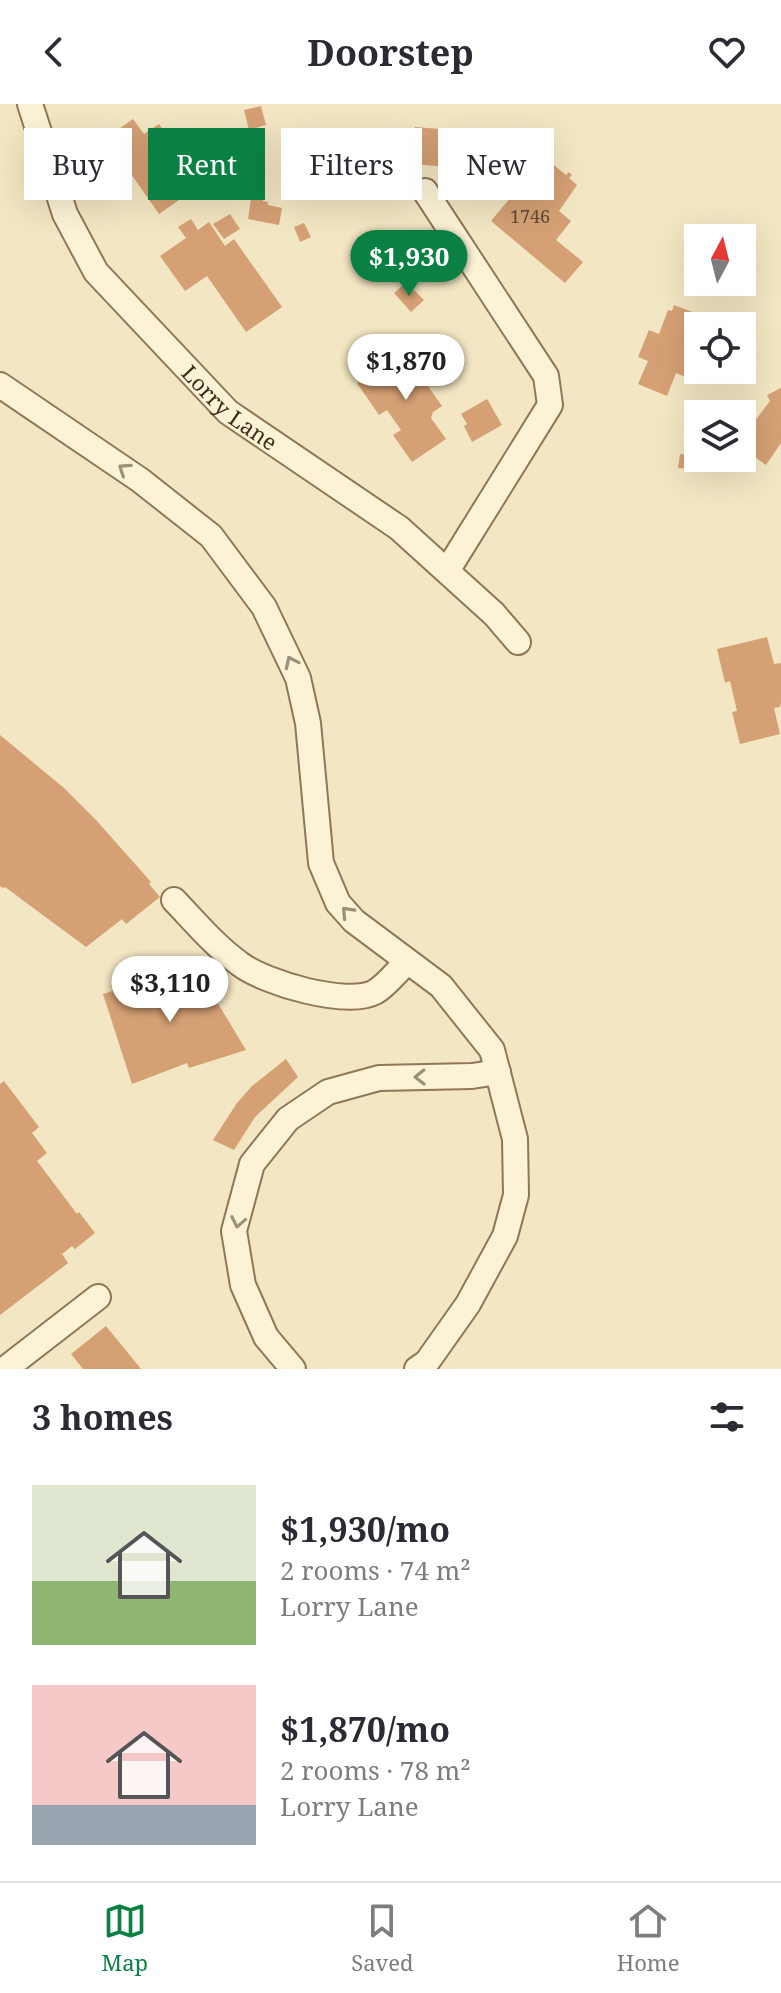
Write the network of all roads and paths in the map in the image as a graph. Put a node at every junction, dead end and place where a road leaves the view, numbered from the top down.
1 (30, 104) edge
2 (425, 191) dead end
3 (0, 385) edge
4 (447, 571) junction
5 (518, 642) dead end
6 (174, 900) dead end
7 (407, 962) junction
8 (498, 1072) junction
9 (98, 1297) dead end
10 (5, 1369) edge
11 (293, 1369) edge
12 (417, 1369) edge

1 - 4 street, Lorry Lane
2 - 4 street
7 -> 3 street
4 - 5 street, Lorry Lane
6 - 7 street
7 - 8 street
8 -> 11 street
8 - 12 street
9 - 10 street

